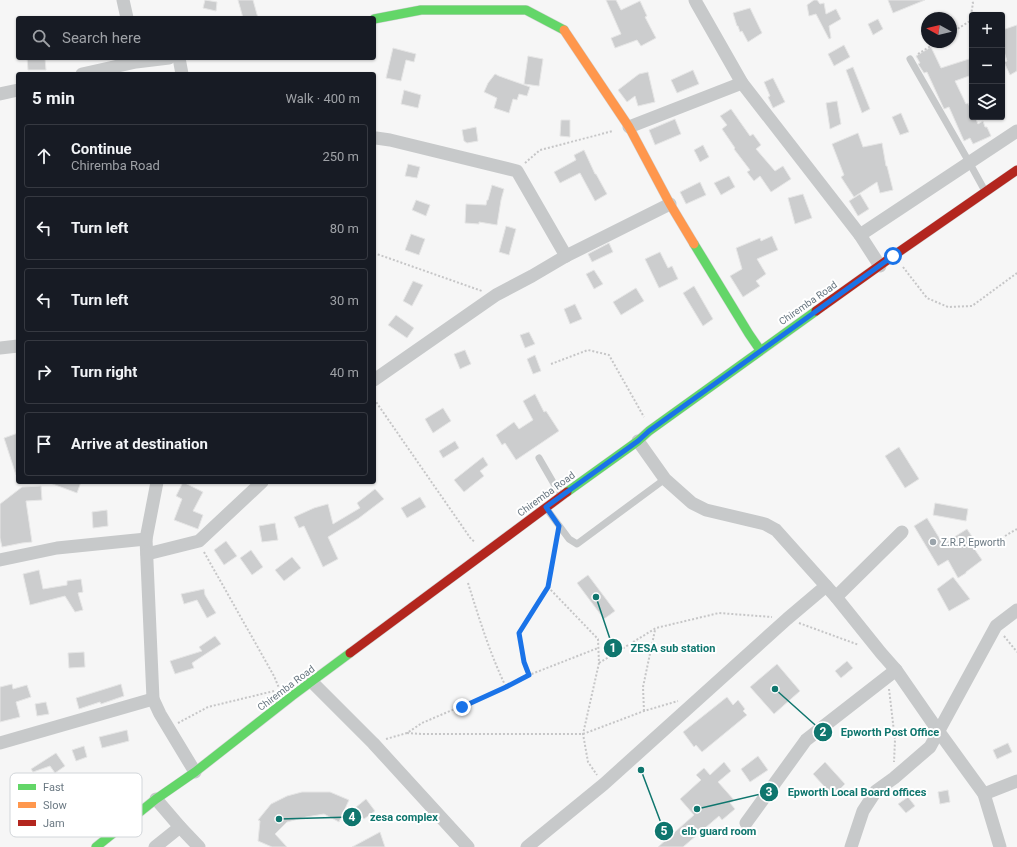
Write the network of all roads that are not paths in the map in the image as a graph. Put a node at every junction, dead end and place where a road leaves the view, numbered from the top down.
1 (123, 0) edge
2 (695, 0) edge
3 (127, 16) edge
4 (376, 20) edge
5 (910, 59) road end
6 (135, 60) edge
7 (179, 60) edge
8 (90, 72) edge
9 (182, 72) edge
10 (742, 83) junction
11 (16, 90) edge
12 (0, 94) edge
13 (629, 127) junction
14 (1017, 131) edge
15 (376, 138) dead end
16 (969, 162) junction
17 (1017, 170) edge
18 (985, 192) junction
19 (670, 204) junction
20 (860, 235) junction
21 (566, 256) junction
22 (880, 266) junction
23 (16, 346) edge
24 (0, 348) edge
25 (760, 350) junction
26 (376, 379) edge
27 (638, 441) junction
28 (539, 458) dead end
29 (665, 479) junction
30 (157, 484) edge
31 (260, 484) edge
32 (561, 496) junction
33 (546, 507) junction
34 (902, 532) dead end
35 (146, 538) junction
36 (147, 554) junction
37 (0, 560) edge
38 (826, 586) junction
39 (836, 597) junction
40 (1017, 610) edge
41 (892, 672) junction
42 (312, 682) junction
43 (153, 699) junction
44 (939, 732) junction
45 (0, 743) edge
46 (195, 772) junction
47 (1017, 781) edge
48 (984, 794) junction
49 (156, 799) junction
50 (142, 810) edge
51 (746, 823) dead end
52 (180, 827) junction
53 (108, 837) edge
54 (96, 847) edge
55 (155, 847) edge
56 (199, 847) edge
57 (468, 847) edge
58 (527, 847) edge
59 (851, 847) edge
60 (1000, 847) edge

1 - 3 street
2 - 10 street
4 - 13 main road
5 - 16 lane
6 - 8 street
7 - 9 street
10 - 13 street
10 - 20 street
11 - 12 street
13 - 19 main road
14 - 16 street
15 - 21 street
16 - 18 lane
16 - 20 street
17 - 18 main road, Chiremba Road
18 - 22 main road, Chiremba Road
19 - 21 street
19 - 25 main road
20 - 22 street
21 - 26 street
22 - 25 main road, Chiremba Road
23 - 24 street
25 - 27 main road, Chiremba Road
27 - 29 street
27 - 32 main road, Chiremba Road
28 - 32 lane
29 - 33 lane
29 - 38 street
30 - 35 street
31 - 36 street
32 - 33 main road, Chiremba Road
33 - 42 main road, Chiremba Road
34 - 39 street
35 - 36 street
35 - 37 street
36 - 43 street
38 - 39 street
38 - 58 street
39 - 41 street
40 - 44 street
41 - 44 street
41 - 51 street
42 - 46 main road, Chiremba Road
42 - 57 street
43 - 45 street
43 - 46 street
44 - 48 street
44 - 59 street
46 - 49 main road, Chiremba Road
47 - 48 street
48 - 60 street
49 - 50 main road, Chiremba Road
49 - 52 street
52 - 55 street
52 - 56 street
53 - 54 main road, Chiremba Road

